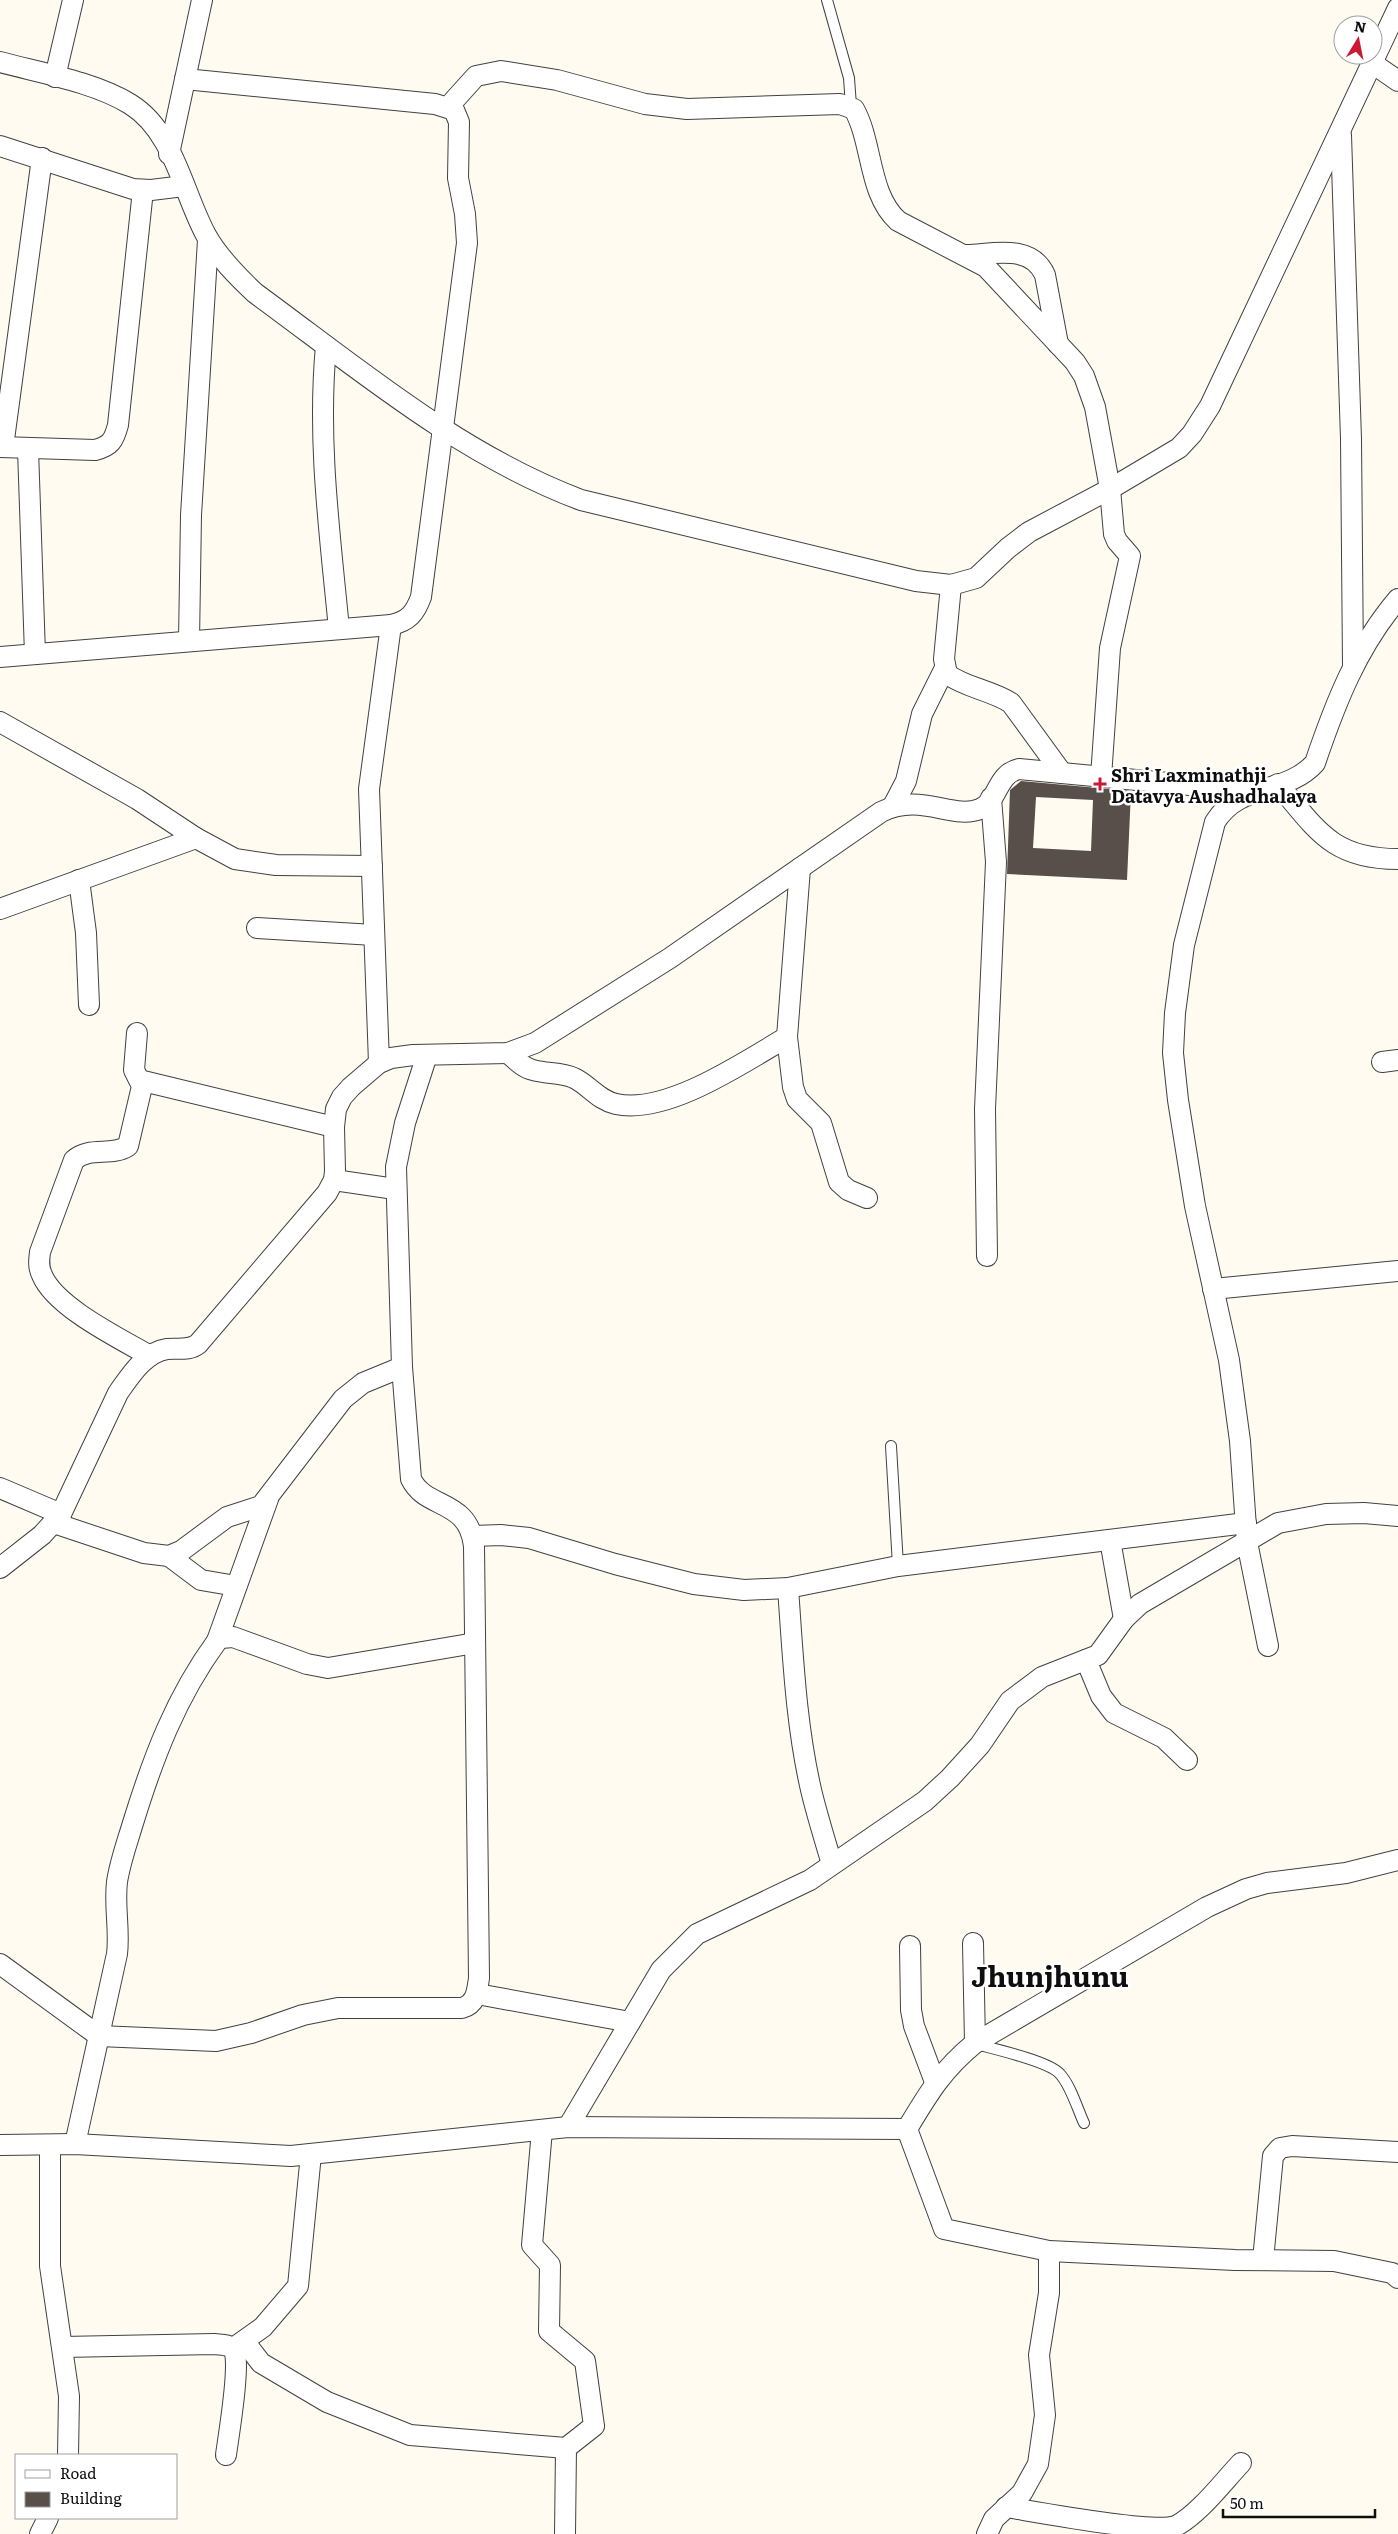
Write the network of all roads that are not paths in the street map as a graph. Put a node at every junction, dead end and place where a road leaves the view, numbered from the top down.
1 (73, 0) edge
2 (202, 0) edge
3 (827, 0) edge
4 (1398, 8) edge
5 (1383, 40) edge
6 (0, 62) edge
7 (1371, 65) edge
8 (1375, 65) edge
9 (55, 77) junction
10 (185, 79) junction
11 (1398, 82) edge
12 (851, 106) junction
13 (448, 107) junction
14 (1340, 130) junction
15 (0, 146) edge
16 (169, 154) junction
17 (42, 158) junction
18 (184, 186) junction
19 (144, 190) junction
20 (208, 240) junction
21 (967, 255) junction
22 (1058, 345) junction
23 (326, 346) junction
24 (441, 430) junction
25 (1, 447) edge
26 (28, 449) junction
27 (1110, 489) junction
28 (952, 585) junction
29 (1398, 599) edge
30 (392, 625) junction
31 (339, 629) junction
32 (189, 641) junction
33 (35, 654) junction
34 (0, 657) edge
35 (1353, 666) junction
36 (945, 668) junction
37 (0, 722) edge
38 (1062, 773) junction
39 (1101, 777) junction
40 (1278, 784) junction
41 (1254, 791) junction
42 (991, 798) junction
43 (893, 806) junction
44 (196, 838) junction
45 (1398, 859) edge
46 (372, 866) junction
47 (800, 868) junction
48 (79, 880) junction
49 (0, 909) edge
50 (257, 928) dead end
51 (374, 935) junction
52 (89, 1005) dead end
53 (137, 1033) dead end
54 (787, 1037) junction
55 (508, 1053) junction
56 (428, 1055) junction
57 (379, 1063) junction
58 (143, 1082) junction
59 (334, 1126) junction
60 (334, 1180) junction
61 (395, 1189) junction
62 (867, 1198) dead end
63 (987, 1256) dead end
64 (1398, 1271) edge
65 (1213, 1290) junction
66 (150, 1356) junction
67 (402, 1367) junction
68 (891, 1446) dead end
69 (0, 1488) edge
70 (269, 1495) junction
71 (1398, 1516) edge
72 (57, 1519) junction
73 (1246, 1532) junction
74 (473, 1536) junction
75 (1110, 1540) junction
76 (169, 1556) junction
77 (898, 1566) junction
78 (0, 1568) edge
79 (236, 1586) junction
80 (788, 1588) junction
81 (1124, 1619) junction
82 (217, 1641) junction
83 (475, 1642) junction
84 (1268, 1646) dead end
85 (1086, 1660) junction
86 (1187, 1760) dead end
87 (1398, 1860) edge
88 (832, 1864) junction
89 (973, 1943) dead end
90 (910, 1946) dead end
91 (0, 1964) edge
92 (477, 1994) junction
93 (630, 2022) junction
94 (98, 2036) junction
95 (975, 2043) junction
96 (935, 2082) junction
97 (1084, 2123) dead end
98 (568, 2127) junction
99 (907, 2129) junction
100 (542, 2130) junction
101 (74, 2144) junction
102 (0, 2145) edge
103 (50, 2146) junction
104 (1398, 2152) edge
105 (311, 2154) junction
106 (1049, 2251) junction
107 (1263, 2260) junction
108 (1398, 2278) edge
109 (238, 2344) junction
110 (63, 2348) junction
111 (566, 2448) junction
112 (68, 2454) edge
113 (226, 2455) dead end
114 (1241, 2463) dead end
115 (1006, 2507) junction
116 (48, 2519) edge
117 (1174, 2531) edge
118 (40, 2534) edge
119 (565, 2534) edge
120 (987, 2534) edge

1 - 9 street
2 - 10 street
3 - 12 lane
4 - 5 street
6 - 9 street
7 - 14 street
8 - 11 street
9 - 16 street
10 - 13 street
10 - 16 street
12 - 13 street
12 - 21 street
13 - 24 street
14 - 27 street
14 - 35 street
15 - 17 street
16 - 18 street
17 - 19 street
17 - 25 street
18 - 19 street
18 - 20 street
19 - 26 street
20 - 23 street
20 - 32 street
21 - 22 street
21 - 22 street
22 - 27 street
23 - 24 street
23 - 31 street
24 - 28 street
24 - 30 street
25 - 26 street
26 - 33 street
27 - 28 street
27 - 39 street
28 - 36 street
29 - 35 street
30 - 31 street
30 - 46 street
31 - 32 street
32 - 33 street
33 - 34 street
35 - 40 street
36 - 38 street
36 - 43 street
37 - 44 street
38 - 39 street
38 - 42 street
39 - 41 street
40 - 41 street
40 - 45 street
41 - 65 street
42 - 43 street
42 - 63 street
43 - 47 street
44 - 46 street
44 - 48 street
46 - 51 street
47 - 54 street
47 - 55 street
48 - 49 street
48 - 52 street
50 - 51 street
51 - 57 street
53 - 58 street
54 - 55 street
54 - 62 street
55 - 56 street
56 - 57 street
56 - 61 street
57 - 59 street
58 - 59 street
58 - 66 street
59 - 60 street
60 - 61 street
60 - 66 street
61 - 67 street
64 - 65 street
65 - 73 street
66 - 72 street
67 - 70 street
67 - 74 street
68 - 77 lane
69 - 72 street
70 - 76 street
70 - 79 street
71 - 73 street
72 - 76 street
72 - 78 street
73 - 75 street
73 - 81 street
73 - 84 street
74 - 80 street
74 - 83 street
75 - 77 street
75 - 81 street
76 - 79 street
77 - 80 street
79 - 82 street
80 - 88 street
81 - 85 street
82 - 83 street
82 - 94 street
83 - 92 street
85 - 86 street
85 - 88 street
87 - 95 street
88 - 93 street
89 - 95 street
90 - 96 street
91 - 94 street
92 - 93 street
92 - 94 street
93 - 98 street
94 - 101 street
95 - 96 street
95 - 97 lane
96 - 99 street
98 - 99 street
98 - 100 street
99 - 106 street
100 - 105 street
100 - 111 street
101 - 103 street
101 - 105 street
102 - 103 street
103 - 110 street
104 - 107 street
105 - 109 street
106 - 107 street
106 - 115 street
107 - 108 street
109 - 110 street
109 - 111 street
109 - 113 street
110 - 112 street
111 - 119 street
114 - 117 street
115 - 117 street
115 - 120 street
116 - 118 street

